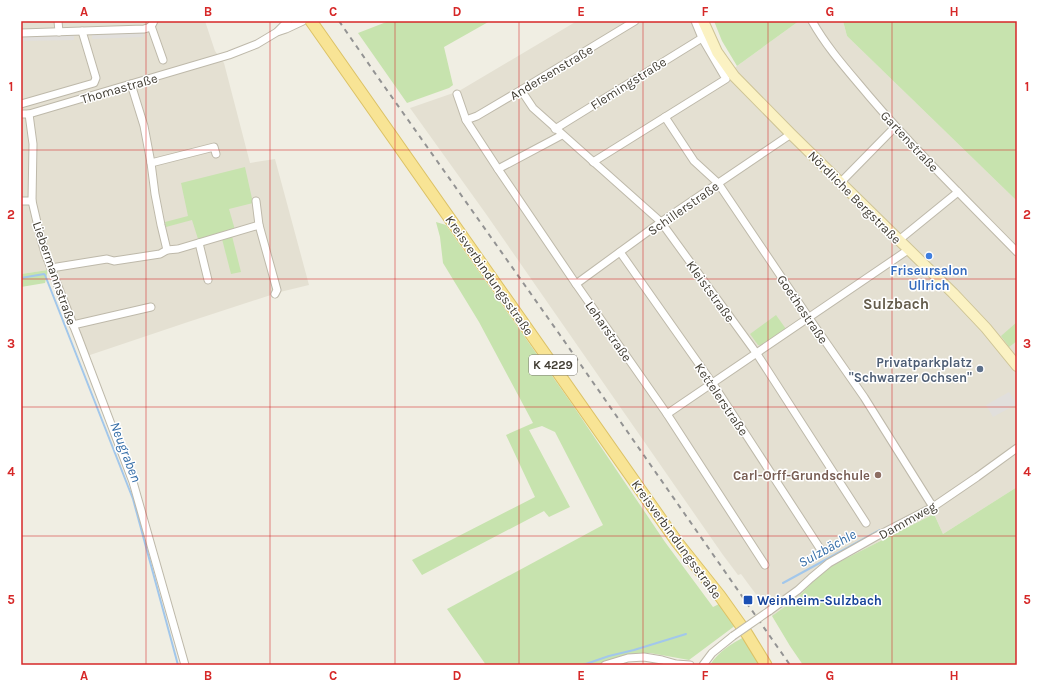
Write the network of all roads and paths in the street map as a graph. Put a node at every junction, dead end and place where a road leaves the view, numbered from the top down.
1 (58, 21) edge
2 (288, 21) edge
3 (303, 21) edge
4 (311, 21) edge
5 (635, 21) edge
6 (695, 21) edge
7 (703, 21) edge
8 (812, 21) edge
9 (153, 24) edge
10 (82, 31) junction
11 (60, 32) junction
12 (277, 32) junction
13 (21, 33) edge
14 (702, 38) junction
15 (163, 60) dead end
16 (131, 84) junction
17 (521, 90) junction
18 (457, 94) dead end
19 (21, 104) edge
20 (21, 114) edge
21 (30, 114) junction
22 (665, 117) junction
23 (466, 120) junction
24 (895, 127) junction
25 (555, 128) junction
26 (791, 134) junction
27 (562, 135) junction
28 (216, 154) dead end
29 (592, 162) junction
30 (151, 163) junction
31 (498, 169) junction
32 (841, 182) junction
33 (718, 183) junction
34 (958, 192) junction
35 (256, 201) dead end
36 (21, 202) edge
37 (32, 202) junction
38 (661, 222) junction
39 (259, 225) junction
40 (899, 240) junction
41 (199, 243) junction
42 (167, 250) junction
43 (908, 250) junction
44 (620, 252) junction
45 (1017, 252) edge
46 (51, 268) junction
47 (208, 280) dead end
48 (576, 284) junction
49 (275, 294) dead end
50 (151, 307) dead end
51 (809, 318) junction
52 (73, 325) junction
53 (757, 354) junction
54 (1017, 365) edge
55 (713, 384) junction
56 (667, 414) junction
57 (1017, 448) edge
58 (933, 507) junction
59 (866, 523) dead end
60 (821, 550) dead end
61 (765, 565) dead end
62 (677, 664) edge
63 (185, 665) edge
64 (606, 665) edge
65 (690, 665) edge
66 (702, 665) edge
67 (766, 665) edge

1 - 11 street
2 - 12 street
3 - 12 street
4 - 67 main road, Kreisverbindungsstraße / K 4229
5 - 17 street, Andersenstraße
6 - 14 street
7 - 26 main road, Nördliche Bergstraße
8 - 24 street, Gartenstraße
9 - 10 street
9 - 15 street
10 - 11 street
10 - 19 street
11 - 13 street
12 - 16 street, Thomastraße
14 - 22 street
14 - 25 street, Flemingstraße
16 - 21 street, Thomastraße
16 - 30 street
17 - 23 street, Andersenstraße
17 - 25 street, Kleiststraße
18 - 23 street, Leharstraße
20 - 21 street, Thomastraße
21 - 37 street, Liebermannstraße
22 - 29 street
22 - 33 street, Goethestraße
23 - 31 street, Leharstraße
24 - 32 street
24 - 34 street, Gartenstraße
25 - 27 street, Kleiststraße
26 - 32 main road, Nördliche Bergstraße
26 - 33 street, Schillerstraße
27 - 29 street, Kleiststraße
27 - 31 street
28 - 30 street
29 - 38 street, Kleiststraße
30 - 42 street
31 - 48 street, Leharstraße
32 - 40 main road, Nördliche Bergstraße
33 - 38 street, Schillerstraße
33 - 51 street, Goethestraße
34 - 40 street
34 - 45 street, Gartenstraße
35 - 39 street
36 - 37 street
37 - 46 street, Liebermannstraße
38 - 44 street, Schillerstraße
38 - 53 street, Kleiststraße
39 - 41 street
39 - 49 street
40 - 43 main road, Nördliche Bergstraße
41 - 42 street
41 - 47 street
42 - 46 street
43 - 51 street
43 - 54 main road, Nördliche Bergstraße
44 - 48 street, Schillerstraße
44 - 55 street, Kettelerstraße
46 - 52 street, Liebermannstraße
48 - 56 street, Leharstraße
50 - 52 street
51 - 53 street
51 - 58 street, Goethestraße
52 - 63 street, Liebermannstraße
53 - 55 street
53 - 59 street, Kleiststraße
55 - 56 street
55 - 60 street, Kettelerstraße
56 - 61 street, Leharstraße
57 - 58 street, Dammweg
58 - 66 street, Dammweg, bridge
62 - 64 street
62 - 65 street

